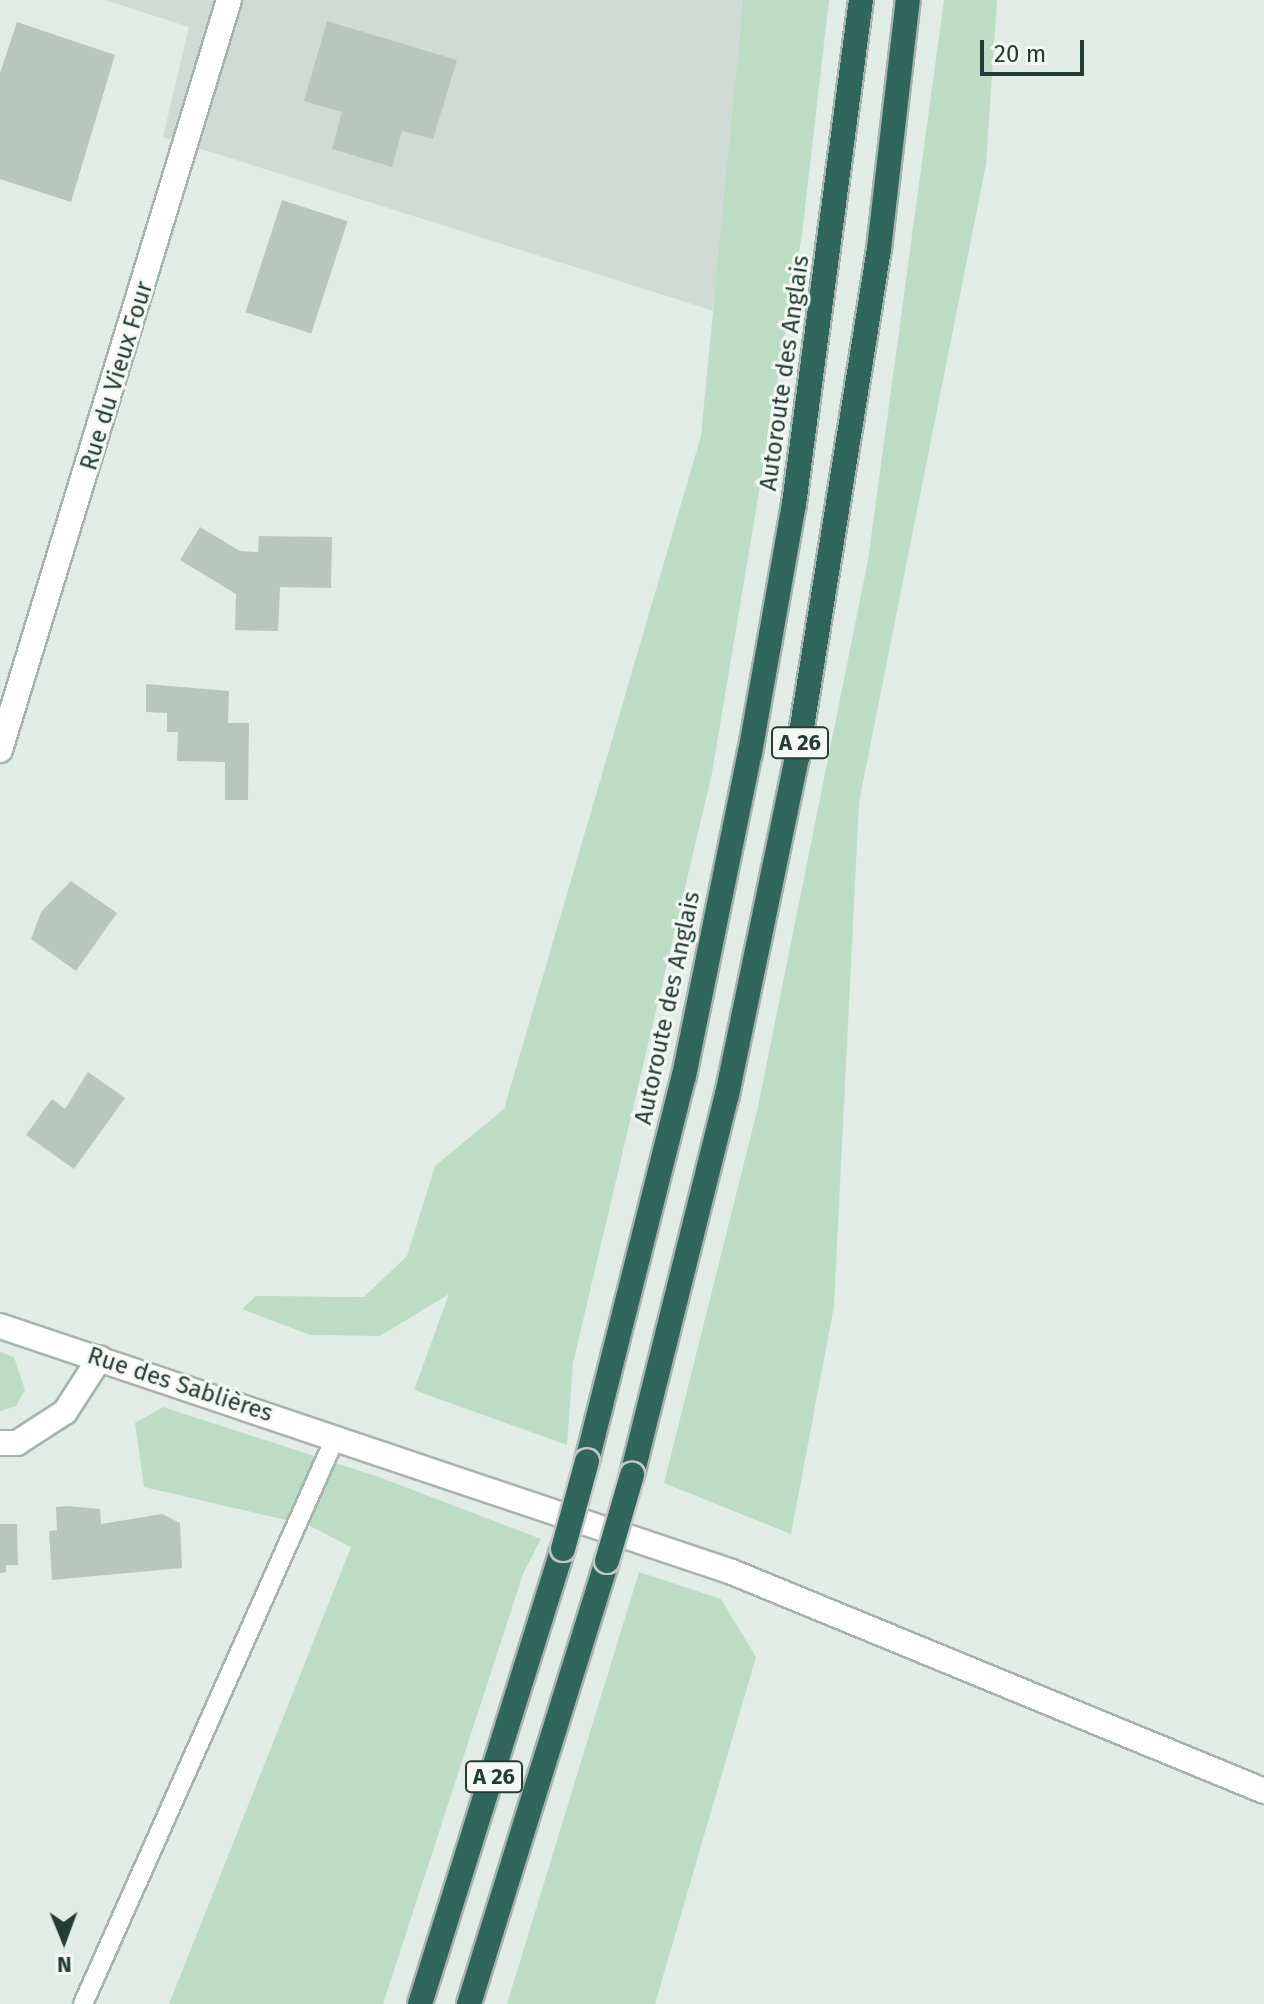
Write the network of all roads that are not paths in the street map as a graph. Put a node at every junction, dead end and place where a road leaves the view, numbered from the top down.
1 (229, 0) edge
2 (861, 0) edge
3 (908, 0) edge
4 (0, 750) edge
5 (0, 1326) edge
6 (100, 1358) junction
7 (336, 1436) junction
8 (0, 1443) edge
9 (1264, 1791) edge
10 (83, 2004) edge
11 (420, 2004) edge
12 (469, 2004) edge

1 - 4 street, Rue du Vieux Four
2 - 11 highway, Autoroute des Anglais / A 26, bridge
3 - 12 highway, A 26, bridge
5 - 6 street, Rue des Sablières
6 - 7 street, Rue des Sablières
6 - 8 street
7 - 9 street, Rue des Sablières
7 - 10 lane

